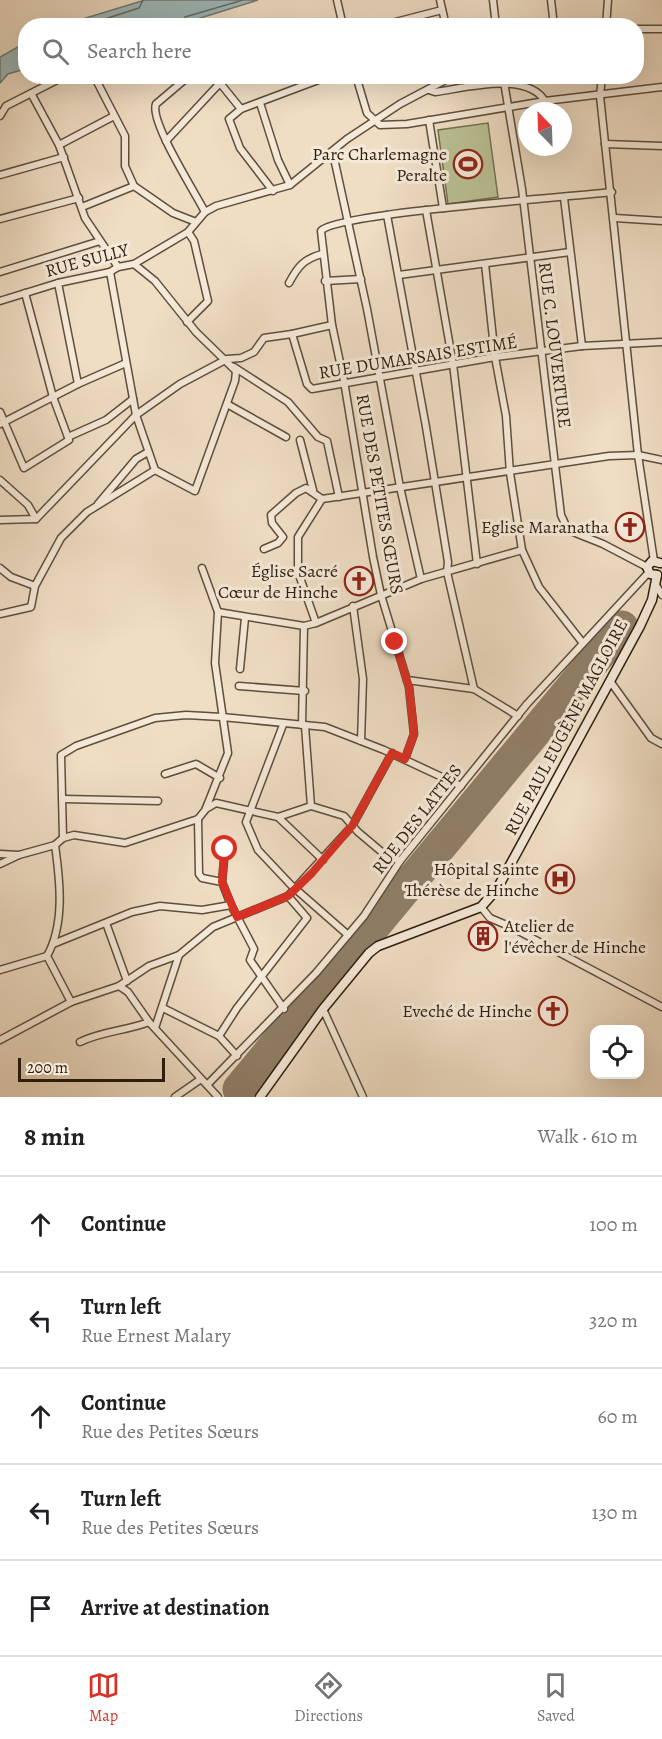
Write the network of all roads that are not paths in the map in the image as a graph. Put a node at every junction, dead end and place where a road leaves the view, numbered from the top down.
1 (338, 0) edge
2 (440, 0) edge
3 (493, 0) edge
4 (551, 0) edge
5 (608, 0) edge
6 (442, 10) junction
7 (341, 18) edge
8 (411, 18) edge
9 (444, 18) edge
10 (495, 18) edge
11 (554, 18) edge
12 (607, 18) edge
13 (644, 29) edge
14 (662, 29) edge
15 (50, 84) edge
16 (98, 84) edge
17 (180, 84) edge
18 (218, 84) edge
19 (222, 84) edge
20 (303, 84) edge
21 (358, 84) edge
22 (439, 84) edge
23 (504, 84) junction
24 (601, 84) edge
25 (662, 87) edge
26 (429, 90) junction
27 (32, 95) junction
28 (600, 96) junction
29 (545, 101) junction
30 (260, 103) junction
31 (508, 108) junction
32 (241, 109) junction
33 (0, 116) edge
34 (114, 116) junction
35 (429, 120) junction
36 (374, 122) junction
37 (166, 141) junction
38 (605, 144) junction
39 (60, 145) junction
40 (662, 147) edge
41 (330, 153) junction
42 (64, 157) junction
43 (0, 176) edge
44 (290, 185) junction
45 (134, 186) junction
46 (273, 191) junction
47 (612, 192) junction
48 (79, 198) junction
49 (564, 198) junction
50 (523, 201) junction
51 (82, 207) junction
52 (443, 208) junction
53 (426, 210) junction
54 (205, 212) junction
55 (387, 215) junction
56 (615, 218) junction
57 (0, 219) edge
58 (349, 220) junction
59 (662, 221) edge
60 (196, 222) junction
61 (188, 232) junction
62 (100, 241) junction
63 (570, 252) junction
64 (322, 254) junction
65 (529, 257) junction
66 (134, 264) junction
67 (485, 264) junction
68 (118, 267) junction
69 (436, 270) junction
70 (0, 272) edge
71 (110, 272) junction
72 (399, 275) junction
73 (361, 279) junction
74 (325, 281) junction
75 (58, 283) junction
76 (289, 283) dead end
77 (25, 293) junction
78 (0, 301) edge
79 (187, 322) junction
80 (332, 326) junction
81 (292, 334) junction
82 (662, 342) edge
83 (627, 343) junction
84 (582, 346) junction
85 (542, 353) junction
86 (495, 357) junction
87 (227, 359) junction
88 (126, 363) junction
89 (453, 364) junction
90 (234, 367) junction
91 (417, 370) junction
92 (379, 376) junction
93 (345, 381) junction
94 (78, 384) junction
95 (53, 397) junction
96 (133, 399) junction
97 (226, 404) junction
98 (0, 412) edge
99 (136, 415) junction
100 (2, 423) edge
101 (68, 437) junction
102 (286, 437) dead end
103 (300, 440) dead end
104 (148, 452) junction
105 (638, 454) junction
106 (662, 460) edge
107 (556, 465) junction
108 (155, 470) junction
109 (510, 473) junction
110 (466, 478) junction
111 (0, 480) edge
112 (433, 482) junction
113 (400, 487) junction
114 (313, 490) junction
115 (362, 492) junction
116 (339, 497) junction
117 (322, 499) junction
118 (97, 504) junction
119 (36, 519) junction
120 (0, 520) edge
121 (264, 549) dead end
122 (522, 550) junction
123 (477, 564) junction
124 (655, 567) edge
125 (0, 568) edge
126 (202, 568) dead end
127 (447, 572) junction
128 (13, 578) junction
129 (0, 579) edge
130 (421, 579) junction
131 (656, 585) junction
132 (35, 586) junction
133 (381, 595) junction
134 (662, 595) edge
135 (353, 606) junction
136 (218, 612) junction
137 (0, 614) edge
138 (245, 618) junction
139 (316, 624) junction
140 (304, 626) junction
141 (582, 642) junction
142 (240, 669) dead end
143 (406, 680) junction
144 (610, 681) junction
145 (239, 686) dead end
146 (474, 688) junction
147 (305, 691) junction
148 (518, 716) junction
149 (222, 717) junction
150 (283, 724) junction
151 (303, 726) junction
152 (361, 741) junction
153 (662, 744) edge
154 (392, 753) junction
155 (405, 759) junction
156 (165, 774) dead end
157 (220, 778) junction
158 (461, 786) junction
159 (64, 799) junction
160 (158, 801) dead end
161 (311, 806) junction
162 (206, 809) junction
163 (250, 811) junction
164 (278, 817) junction
165 (198, 819) junction
166 (352, 826) junction
167 (63, 838) junction
168 (55, 845) junction
169 (225, 849) dead end
170 (0, 854) edge
171 (19, 855) junction
172 (323, 860) junction
173 (399, 861) junction
174 (0, 864) edge
175 (222, 882) junction
176 (294, 888) junction
177 (288, 896) junction
178 (231, 905) junction
179 (482, 907) junction
180 (237, 917) junction
181 (106, 923) junction
182 (348, 935) junction
183 (53, 944) junction
184 (179, 955) junction
185 (47, 956) junction
186 (0, 970) edge
187 (261, 975) junction
188 (127, 981) junction
189 (119, 986) junction
190 (71, 1002) junction
191 (662, 1007) edge
192 (163, 1008) junction
193 (285, 1009) junction
194 (323, 1009) junction
195 (149, 1022) junction
196 (155, 1028) junction
197 (219, 1036) junction
198 (0, 1040) edge
199 (80, 1042) dead end
200 (237, 1056) junction
201 (201, 1079) junction
202 (208, 1084) junction
203 (175, 1097) edge
204 (218, 1097) edge
205 (260, 1097) edge
206 (363, 1097) edge

1 - 7 street
2 - 6 street
3 - 10 street
4 - 11 street
5 - 12 street
6 - 8 street
6 - 9 street
13 - 14 street
15 - 27 street
16 - 34 street
17 - 37 street
18 - 37 street
19 - 32 street
20 - 30 street
21 - 36 street
22 - 26 street, RUE SULLY
23 - 26 street
23 - 29 street
23 - 31 street, RUE C. LOUVERTURE
24 - 28 street
25 - 28 street
26 - 36 street, RUE SULLY
27 - 33 street
27 - 39 street
28 - 29 street
28 - 38 street
29 - 31 street
30 - 32 street
30 - 44 street
31 - 35 street
31 - 50 street, RUE C. LOUVERTURE
32 - 46 street
34 - 39 street
34 - 45 street
35 - 36 street
35 - 52 street
36 - 41 street, RUE SULLY
37 - 54 street
38 - 40 street
38 - 47 street
39 - 42 street
41 - 44 street, RUE SULLY
41 - 58 street
42 - 43 street
42 - 48 street
44 - 46 street, RUE SULLY
45 - 51 street
45 - 60 street
46 - 54 street, RUE SULLY
47 - 49 street
47 - 56 street
48 - 51 street
48 - 57 street
49 - 50 street
49 - 63 street
50 - 52 street
50 - 65 street, RUE C. LOUVERTURE
51 - 62 street
52 - 53 street
53 - 55 street
53 - 69 street
54 - 60 street, RUE SULLY
55 - 58 street
55 - 72 street
56 - 59 street
56 - 83 street
58 - 64 street, RUE DES PETITES SŒURS
58 - 73 street
60 - 61 street, RUE SULLY
61 - 66 street, RUE SULLY
61 - 79 street
62 - 68 street
62 - 70 street
63 - 65 street
63 - 84 street
64 - 74 street, RUE DES PETITES SŒURS
64 - 76 street
65 - 67 street
65 - 85 street, RUE C. LOUVERTURE
66 - 68 street, RUE SULLY
66 - 79 street
67 - 69 street
67 - 86 street
68 - 71 street, RUE SULLY
69 - 72 street
69 - 89 street
71 - 75 street, RUE SULLY
71 - 88 street
72 - 91 street
73 - 74 street
73 - 92 street
74 - 80 street, RUE DES PETITES SŒURS
75 - 77 street, RUE SULLY
75 - 94 street
77 - 78 street, RUE SULLY
77 - 95 street
79 - 87 street
80 - 81 street
80 - 93 street, RUE DES PETITES SŒURS
81 - 87 street
81 - 93 street, RUE DUMARSAIS ESTIMÉ
82 - 83 street, RUE DUMARSAIS ESTIMÉ
83 - 84 street, RUE DUMARSAIS ESTIMÉ
83 - 105 street
84 - 85 street, RUE DUMARSAIS ESTIMÉ
85 - 86 street, RUE DUMARSAIS ESTIMÉ
85 - 107 street, RUE C. LOUVERTURE
86 - 89 street, RUE DUMARSAIS ESTIMÉ
86 - 109 street
87 - 90 street
87 - 99 street
88 - 94 street
88 - 96 street
89 - 91 street, RUE DUMARSAIS ESTIMÉ
89 - 110 street
90 - 97 street
90 - 116 street
91 - 92 street, RUE DUMARSAIS ESTIMÉ
91 - 112 street
92 - 93 street, RUE DUMARSAIS ESTIMÉ
92 - 113 street
93 - 115 street, RUE DES PETITES SŒURS
94 - 95 street
95 - 100 street
95 - 101 street
96 - 99 street
96 - 101 street
97 - 102 street
97 - 108 street
98 - 100 street
99 - 104 street
99 - 119 street
100 - 101 street
103 - 114 street
104 - 108 street
104 - 118 street
105 - 106 street
105 - 107 street
105 - 124 street
107 - 109 street
107 - 124 street, RUE C. LOUVERTURE
108 - 118 street
109 - 110 street
109 - 122 street
110 - 112 street
110 - 123 street
111 - 119 street
112 - 113 street
112 - 127 street
113 - 115 street
113 - 130 street
114 - 117 street
114 - 121 street
115 - 116 street
115 - 133 street, RUE DES PETITES SŒURS
116 - 117 street
117 - 139 street
118 - 132 street
119 - 120 street
122 - 123 street
122 - 141 street
123 - 127 street
124 - 131 main road, RUE PAUL EUGÈNE MAGLOIRE
124 - 141 street, RUE DES LATTES
125 - 128 street
126 - 136 street
127 - 130 street
127 - 146 street
128 - 129 street
128 - 132 street
130 - 133 street
131 - 134 street
131 - 144 main road, RUE PAUL EUGÈNE MAGLOIRE
132 - 137 street
133 - 135 street
133 - 143 street, RUE DES PETITES SŒURS
135 - 139 street
135 - 152 street
136 - 138 street
136 - 149 street
138 - 140 street
138 - 142 street
139 - 140 street
140 - 147 street
141 - 148 street, RUE DES LATTES
143 - 146 street
143 - 155 street, RUE DES PETITES SŒURS
144 - 153 street
144 - 179 main road, RUE PAUL EUGÈNE MAGLOIRE
145 - 147 street
146 - 148 street
147 - 151 street
148 - 158 street, RUE DES LATTES
149 - 150 street
149 - 157 street
149 - 159 street
150 - 151 street
150 - 163 street
151 - 152 street
151 - 161 street
152 - 154 street
154 - 155 street
154 - 166 street
155 - 158 street
156 - 157 street
157 - 162 street
158 - 173 street, RUE DES LATTES
159 - 160 street
159 - 167 street
161 - 164 street
161 - 166 street
162 - 163 street
162 - 165 street
163 - 164 street
163 - 176 street
164 - 172 street
165 - 167 street
165 - 175 street
166 - 172 street
166 - 173 street
167 - 168 street
168 - 171 street
168 - 183 street
169 - 175 street
170 - 171 street
171 - 174 street
172 - 176 street
173 - 182 street, RUE DES LATTES
175 - 178 street
176 - 177 street
176 - 182 street
177 - 180 street
177 - 187 street
178 - 180 street
178 - 181 street
179 - 191 street
179 - 194 main road
180 - 184 street
180 - 187 street
181 - 183 street
181 - 188 street
182 - 193 street, RUE DES LATTES
183 - 185 street
184 - 188 street
184 - 192 street
185 - 186 street
185 - 190 street
187 - 193 street
187 - 197 street
188 - 189 street
189 - 190 street
189 - 195 street
190 - 198 street
192 - 196 street
192 - 197 street
193 - 200 street, RUE DES LATTES
194 - 205 main road
194 - 206 street
195 - 196 street
195 - 199 street
196 - 201 street
197 - 200 street
200 - 202 street, RUE DES LATTES
201 - 202 street
201 - 203 street
202 - 204 street

